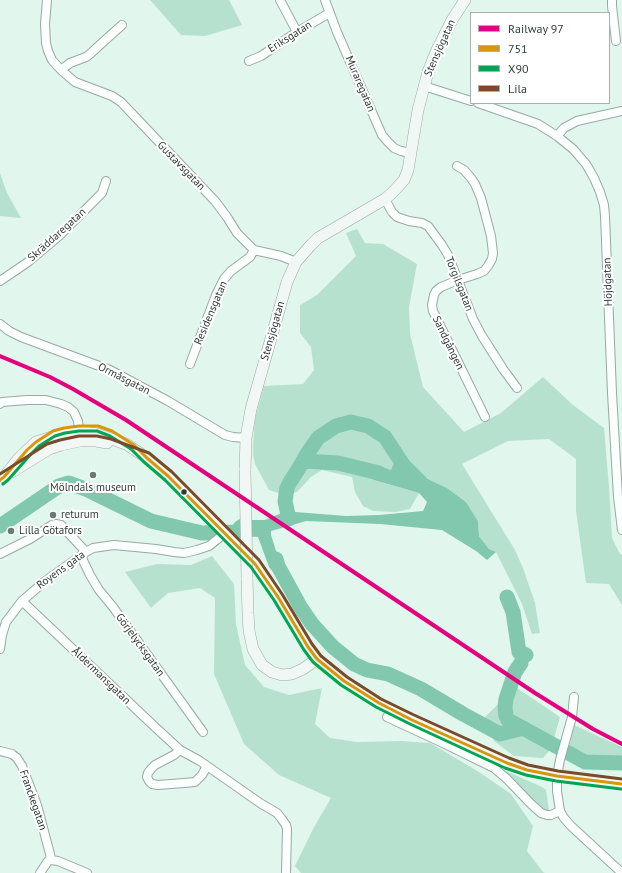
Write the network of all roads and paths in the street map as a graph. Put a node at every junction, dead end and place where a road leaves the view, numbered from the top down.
1 (47, 0) edge
2 (280, 0) edge
3 (325, 0) edge
4 (465, 0) edge
5 (612, 0) edge
6 (330, 14) junction
7 (122, 25) dead end
8 (297, 32) junction
9 (616, 41) dead end
10 (250, 61) dead end
11 (62, 70) junction
12 (424, 86) junction
13 (470, 101) edge
14 (481, 104) edge
15 (622, 111) edge
16 (557, 136) junction
17 (412, 153) junction
18 (457, 166) dead end
19 (106, 181) dead end
20 (385, 199) junction
21 (254, 250) junction
22 (296, 262) junction
23 (458, 280) junction
24 (0, 281) edge
25 (0, 324) edge
26 (190, 364) dead end
27 (517, 388) dead end
28 (0, 404) edge
29 (485, 417) dead end
30 (80, 436) junction
31 (246, 438) junction
32 (2, 478) edge
33 (622, 530) edge
34 (224, 532) junction
35 (0, 554) edge
36 (83, 554) junction
37 (22, 601) junction
38 (0, 649) edge
39 (317, 659) junction
40 (574, 697) dead end
41 (387, 717) dead end
42 (203, 732) dead end
43 (180, 750) junction
44 (0, 751) edge
45 (207, 766) junction
46 (557, 776) junction
47 (622, 784) edge
48 (560, 811) junction
49 (51, 860) junction
50 (40, 873) edge
51 (87, 873) edge
52 (286, 873) edge
53 (622, 873) edge

1 - 11 street, Gustavsgatan
2 - 8 street
3 - 6 street, Muraregatan
4 - 12 street, Stensjögatan
5 - 9 street
6 - 8 street, Eriksgatan
6 - 17 street, Muraregatan
7 - 11 street
8 - 10 street, Eriksgatan
11 - 21 street, Gustavsgatan
12 - 13 street
12 - 17 street, Stensjögatan
14 - 16 street, Höjdgatan
15 - 16 street
16 - 33 street, Höjdgatan
17 - 20 street, Stensjögatan
18 - 23 street, Sandgången
19 - 24 street, Skräddaregatan
20 - 22 street, Stensjögatan
20 - 23 street, Torgilsgatan
21 - 22 street
21 - 26 street, Residensgatan
22 - 31 street, Stensjögatan
23 - 27 street, Torgilsgatan
23 - 29 street, Sandgången
25 - 31 street, Ormåsgatan
28 - 30 street
30 - 32 street
30 - 34 street
31 - 39 street, Stensjögatan, bridge
34 - 36 street, Royens gata
34 - 39 street
35 - 36 street, Görjelycksgatan
36 - 37 street, Royens gata
36 - 42 street, Görjelycksgatan
37 - 38 street, Royens gata
37 - 43 street, Åldermansgatan
39 - 46 street
40 - 46 street
41 - 48 street
43 - 45 street, Åldermansgatan
43 - 45 street
44 - 49 street, Franckegatan
45 - 52 street, Åldermansgatan
46 - 47 street
46 - 48 street
48 - 53 street
49 - 50 street
49 - 51 street

